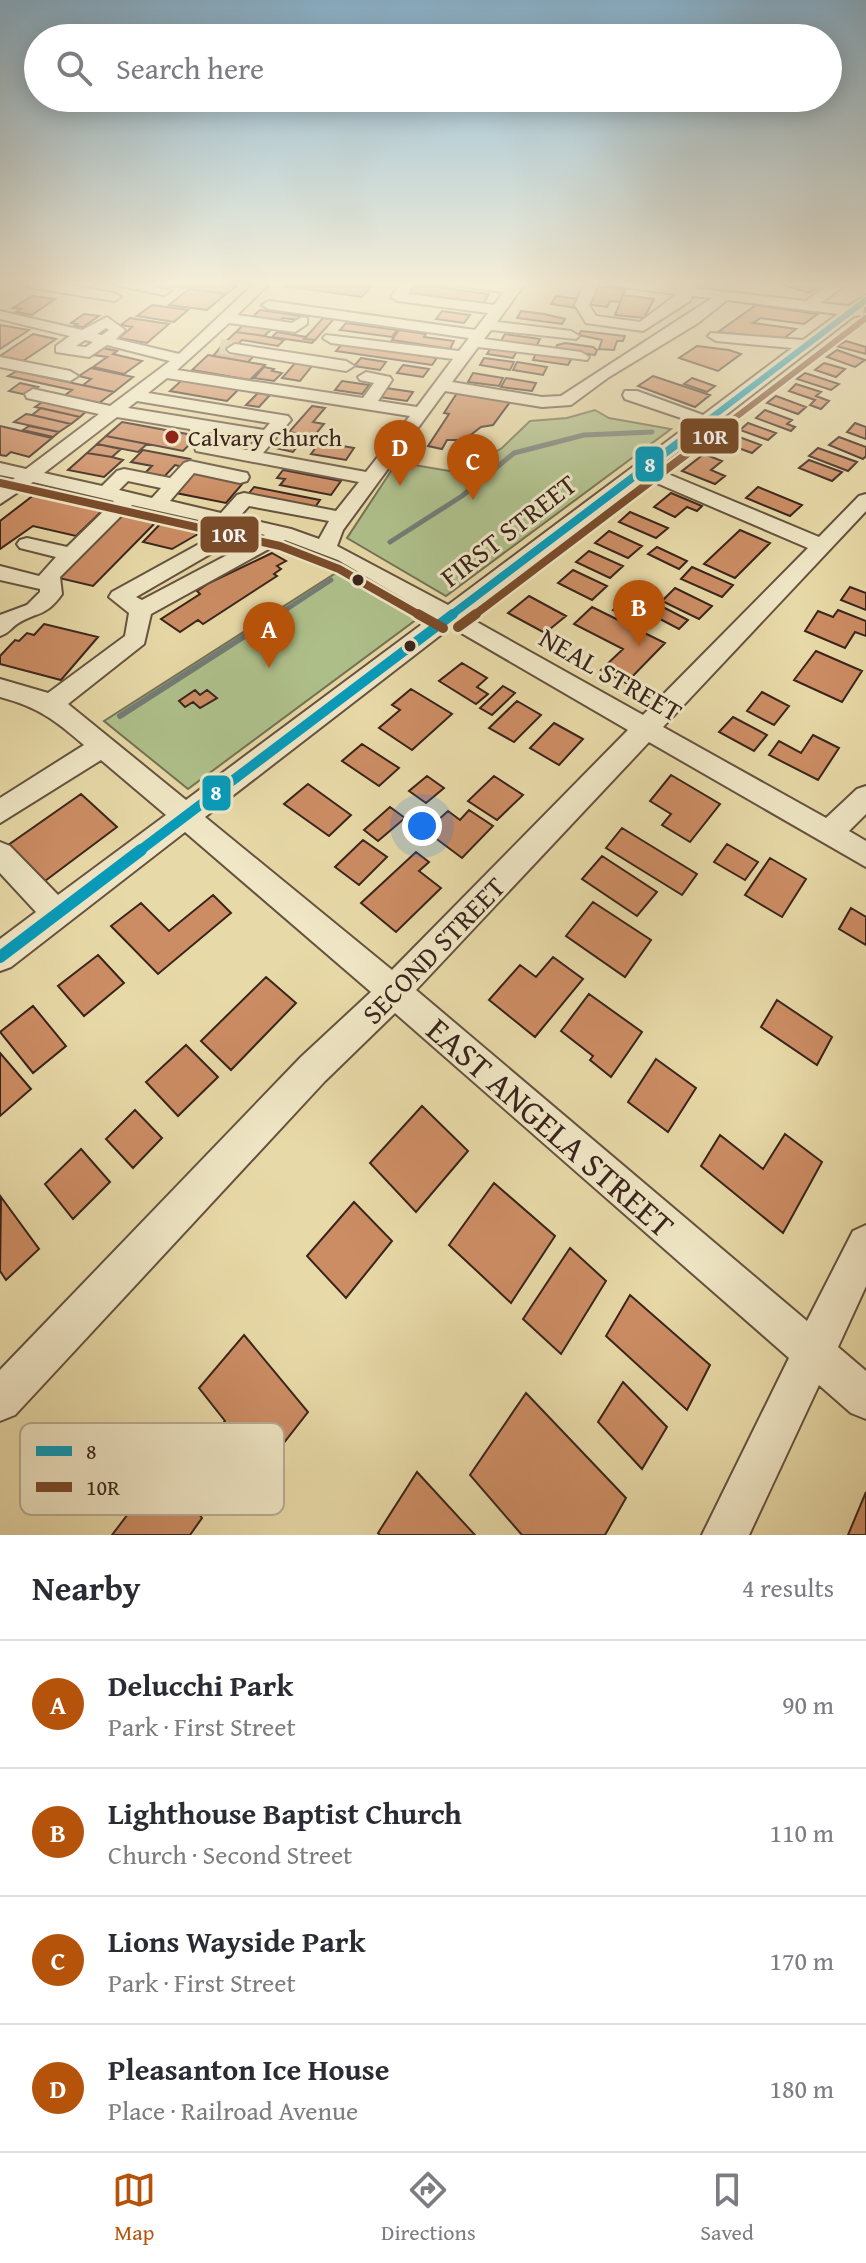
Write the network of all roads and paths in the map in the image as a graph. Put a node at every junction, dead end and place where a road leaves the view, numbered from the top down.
1 (159, 354) edge
2 (188, 354) edge
3 (264, 354) tunnel mouth
4 (445, 354) edge
5 (464, 354) edge
6 (566, 354) edge
7 (636, 354) edge
8 (794, 354) edge
9 (462, 356) junction
10 (581, 357) dead end
11 (182, 359) junction
12 (0, 362) edge
13 (326, 363) junction
14 (346, 366) dead end
15 (164, 373) junction
16 (70, 376) dead end
17 (366, 377) dead end
18 (439, 385) junction
19 (33, 394) dead end
20 (298, 394) junction
21 (631, 395) dead end
22 (134, 396) junction
23 (367, 405) junction
24 (114, 412) junction
25 (419, 412) junction
26 (705, 421) junction
27 (198, 425) junction
28 (268, 436) junction
29 (251, 456) junction
30 (0, 469) edge
31 (640, 469) junction
32 (29, 476) junction
33 (240, 477) dead end
34 (373, 479) junction
35 (174, 485) junction
36 (105, 494) junction
37 (0, 498) edge
38 (127, 499) junction
39 (866, 500) edge
40 (156, 505) junction
41 (342, 518) junction
42 (236, 523) junction
43 (284, 533) junction
44 (27, 544) dead end
45 (822, 546) junction
46 (326, 547) junction
47 (71, 554) junction
48 (0, 573) edge
49 (50, 585) junction
50 (141, 610) junction
51 (450, 616) junction
52 (6, 618) edge
53 (0, 688) edge
54 (51, 704) junction
55 (646, 729) junction
56 (102, 746) junction
57 (866, 797) edge
58 (0, 812) edge
59 (186, 816) junction
60 (829, 833) junction
61 (0, 854) edge
62 (866, 855) edge
63 (57, 914) junction
64 (2, 953) edge
65 (393, 991) junction
66 (866, 1244) edge
67 (814, 1352) junction
68 (866, 1398) edge
69 (0, 1400) edge
70 (725, 1535) edge

1 - 11 street
2 - 11 street
3 - 13 street
4 - 9 street
5 - 9 street
6 - 10 street
7 - 18 street
8 - 26 street, FIRST STREET
9 - 18 street
11 - 15 street
12 - 16 street
13 - 14 street
13 - 20 street
15 - 20 street
15 - 22 street
17 - 23 street
18 - 25 street
19 - 24 street
20 - 23 street
21 - 26 street
22 - 24 street
22 - 28 street
23 - 25 street
24 - 27 street
24 - 32 street
25 - 34 street
26 - 31 street, FIRST STREET
27 - 28 street
27 - 29 street
28 - 29 street
29 - 34 street
30 - 32 street, NEAL STREET
31 - 45 street
31 - 51 street, FIRST STREET
32 - 36 street, NEAL STREET
32 - 37 street
33 - 35 street
34 - 41 street
35 - 36 street
35 - 40 street
36 - 38 street, NEAL STREET
38 - 40 street, NEAL STREET
38 - 47 street
39 - 45 street, SECOND STREET
40 - 42 street, NEAL STREET
41 - 42 street
41 - 46 street
42 - 43 street, NEAL STREET
42 - 50 street
43 - 46 street, NEAL STREET
43 - 50 street
44 - 47 street
45 - 55 street, SECOND STREET
46 - 51 street, NEAL STREET
47 - 49 street
48 - 49 street
49 - 52 street
50 - 54 street
51 - 55 street, NEAL STREET
51 - 59 street, FIRST STREET
53 - 54 street
54 - 56 street, EAST ANGELA STREET
55 - 60 street, NEAL STREET
55 - 65 street, SECOND STREET
56 - 58 street
56 - 59 street, EAST ANGELA STREET
57 - 60 street
59 - 63 street, FIRST STREET
59 - 65 street, EAST ANGELA STREET
60 - 62 street, NEAL STREET
61 - 63 street
63 - 64 street, FIRST STREET
65 - 67 street, EAST ANGELA STREET
65 - 69 street, SECOND STREET
66 - 67 street
67 - 68 street, EAST ANGELA STREET
67 - 70 street

